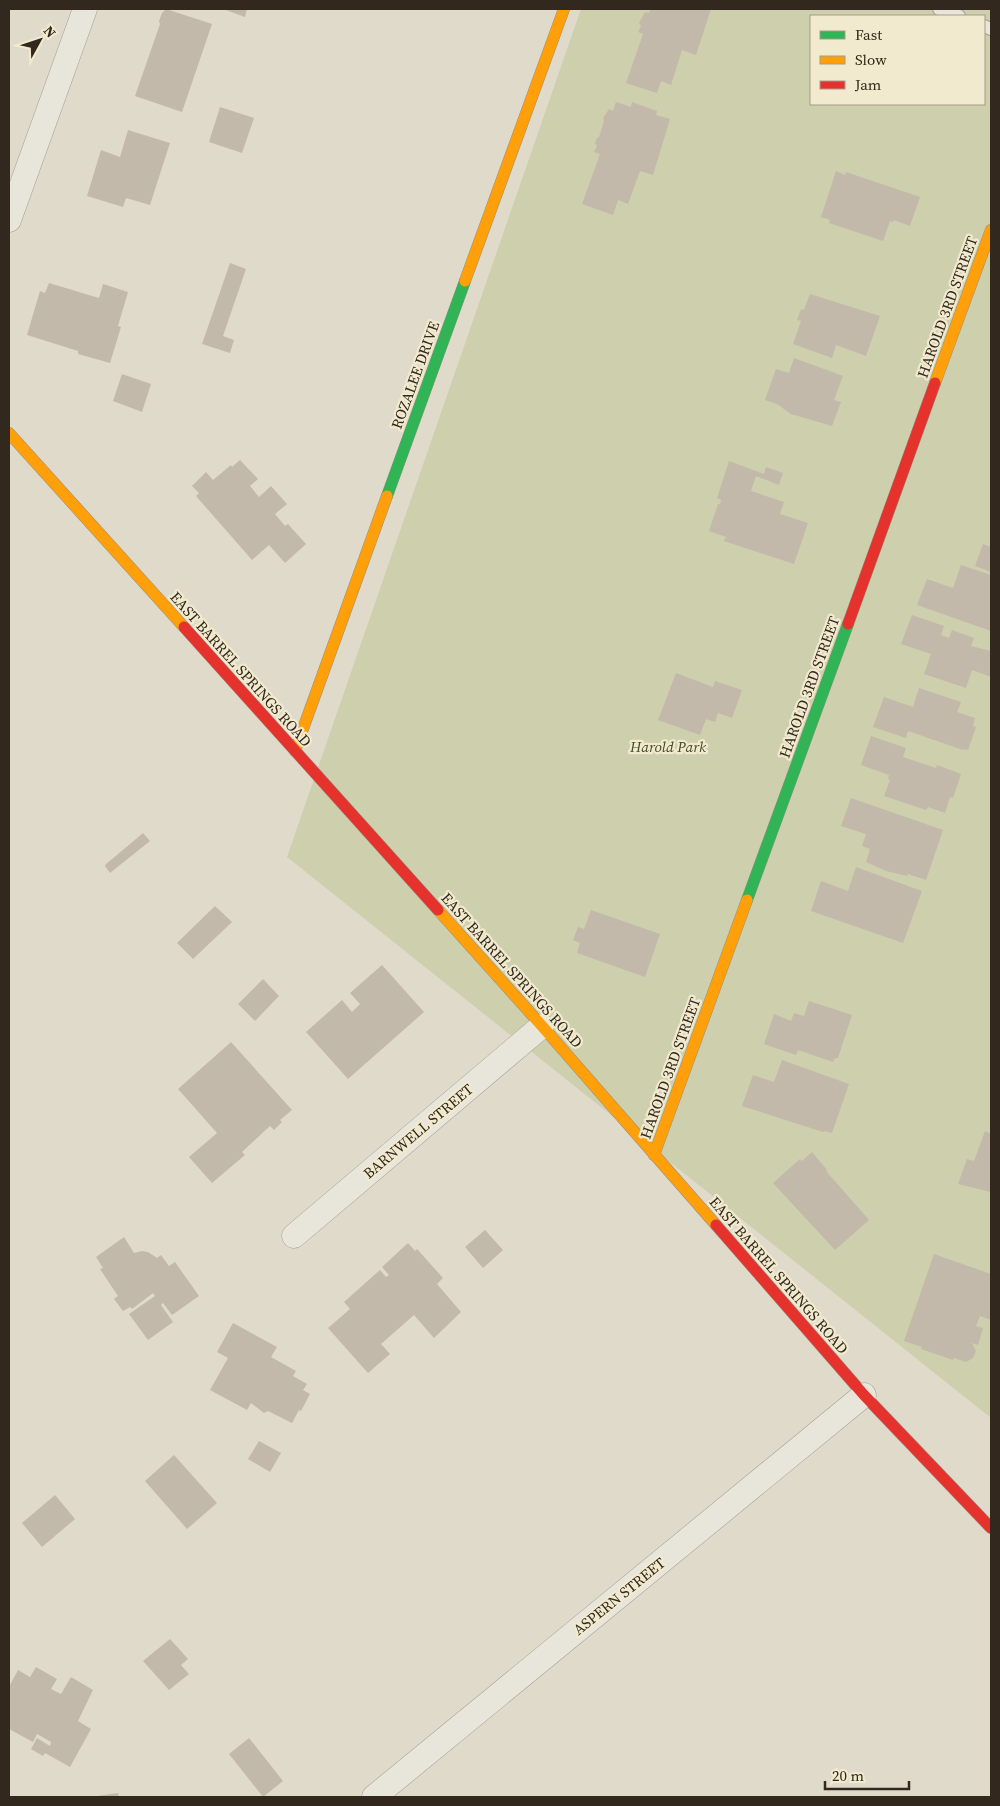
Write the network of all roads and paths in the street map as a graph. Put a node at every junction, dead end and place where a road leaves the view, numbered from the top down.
1 (85, 9) edge
2 (564, 9) edge
3 (939, 9) edge
4 (956, 15) edge
5 (9, 220) edge
6 (991, 230) edge
7 (9, 433) edge
8 (295, 751) junction
9 (542, 1026) junction
10 (654, 1155) junction
11 (294, 1236) dead end
12 (864, 1395) junction
13 (991, 1528) edge
14 (374, 1797) edge

1 - 5 street
2 - 8 street, ROZALEE DRIVE
3 - 4 lane
6 - 10 street, HAROLD 3RD STREET
7 - 8 street, EAST BARREL SPRINGS ROAD
8 - 9 street, EAST BARREL SPRINGS ROAD
9 - 10 street, EAST BARREL SPRINGS ROAD
9 - 11 street, BARNWELL STREET
10 - 12 street, EAST BARREL SPRINGS ROAD
12 - 13 street, EAST BARREL SPRINGS ROAD
12 - 14 street, ASPERN STREET

